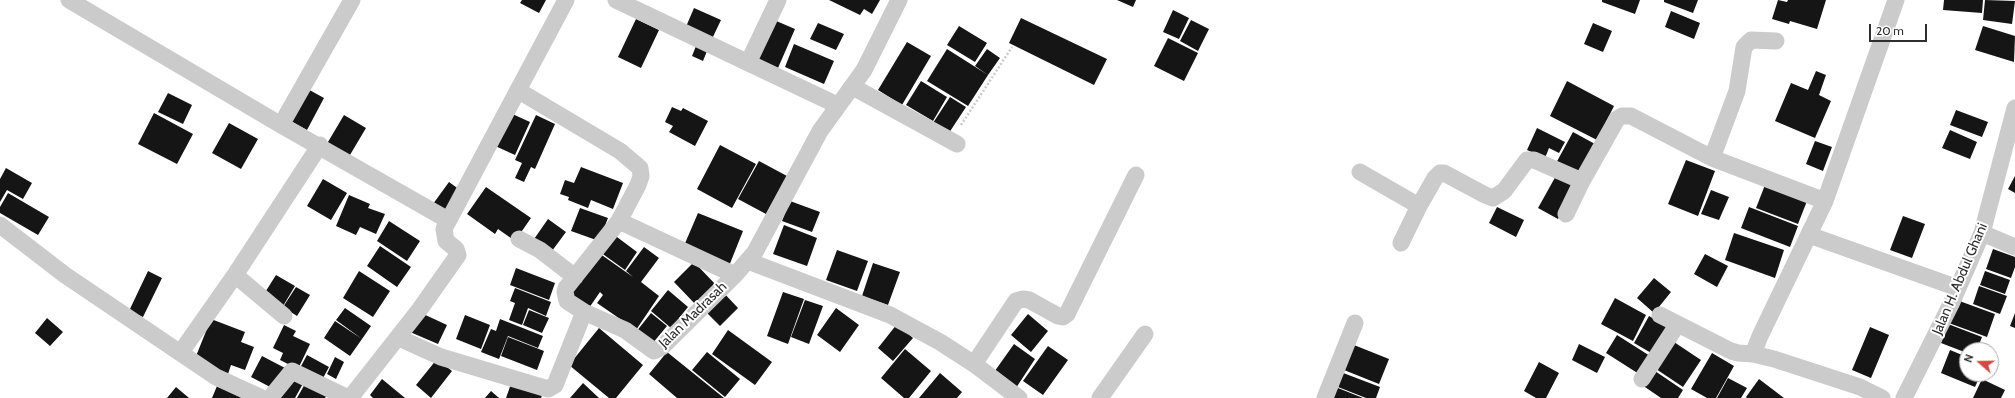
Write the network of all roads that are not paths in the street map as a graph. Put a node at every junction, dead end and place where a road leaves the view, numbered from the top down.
1 (69, 0) edge
2 (352, 0) edge
3 (566, 0) edge
4 (616, 0) edge
5 (778, 0) edge
6 (899, 0) edge
7 (1896, 0) edge
8 (1776, 41) dead end
9 (748, 63) junction
10 (854, 86) junction
11 (519, 90) junction
12 (837, 106) junction
13 (2015, 108) edge
14 (281, 125) junction
15 (954, 142) road end
16 (320, 145) junction
17 (2010, 148) edge
18 (1712, 158) junction
19 (1360, 172) dead end
20 (1136, 175) dead end
21 (1582, 181) junction
22 (1825, 201) junction
23 (1419, 206) junction
24 (1566, 214) dead end
25 (448, 220) junction
26 (619, 220) junction
27 (0, 225) edge
28 (1982, 233) junction
29 (1809, 235) junction
30 (519, 239) dead end
31 (1401, 243) dead end
32 (2015, 247) edge
33 (748, 261) junction
34 (735, 274) junction
35 (235, 275) junction
36 (575, 277) junction
37 (1958, 288) junction
38 (584, 312) junction
39 (1660, 315) dead end
40 (284, 316) dead end
41 (1355, 323) dead end
42 (1677, 325) junction
43 (1145, 334) dead end
44 (399, 338) junction
45 (181, 352) junction
46 (1753, 354) junction
47 (974, 364) junction
48 (1642, 379) dead end
49 (1856, 392) edge
50 (262, 398) edge
51 (270, 398) edge
52 (349, 398) edge
53 (1019, 398) edge
54 (1100, 398) edge
55 (1325, 398) edge
56 (1882, 398) edge
57 (1904, 398) edge

1 - 14 street
2 - 14 street
3 - 11 street
4 - 9 street
5 - 9 street
6 - 10 street, Jalan Madrasah
7 - 22 street
8 - 18 street
9 - 12 street
10 - 12 street, Jalan Madrasah
10 - 15 street
11 - 25 street
11 - 26 street
12 - 33 street, Jalan Madrasah
13 - 17 street, Jalan H. Abdul Ghani
14 - 16 street
16 - 25 street
16 - 35 street
17 - 28 street, Jalan H. Abdul Ghani
18 - 21 street
18 - 22 street
19 - 23 street
20 - 47 street
21 - 23 street
21 - 24 street
22 - 29 street
23 - 31 street
25 - 44 street
26 - 34 street
26 - 36 street
27 - 45 street
28 - 32 street
28 - 37 street, Jalan H. Abdul Ghani
29 - 37 street
29 - 46 street
30 - 36 street
33 - 34 street, Jalan Madrasah
33 - 47 street
34 - 38 street, Jalan Madrasah
35 - 40 street
35 - 45 street
36 - 38 street
37 - 57 street, Jalan H. Abdul Ghani
38 - 44 street
39 - 42 street
41 - 55 street
42 - 46 street
42 - 48 street
43 - 54 street
44 - 52 street
45 - 50 street
46 - 49 street
47 - 53 street
49 - 56 street
51 - 52 street

